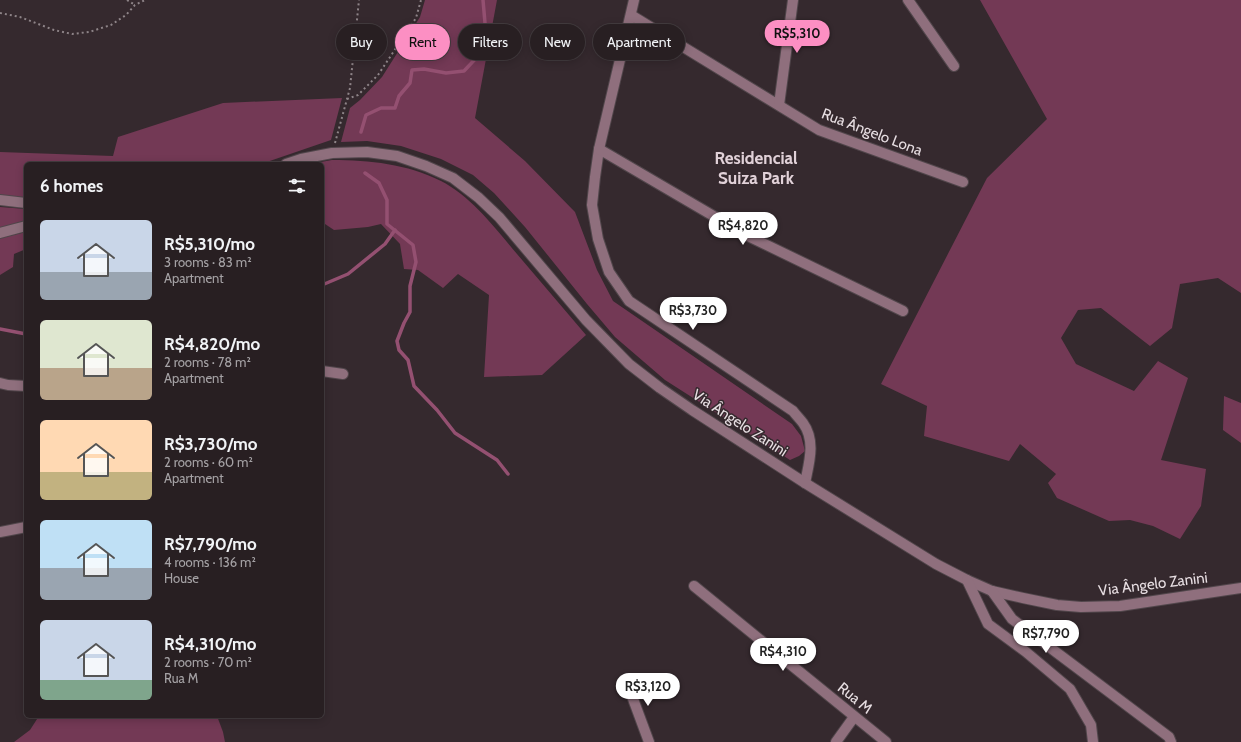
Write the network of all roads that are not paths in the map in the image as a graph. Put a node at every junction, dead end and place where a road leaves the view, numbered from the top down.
1 (634, 0) edge
2 (793, 0) edge
3 (908, 0) edge
4 (631, 15) junction
5 (954, 66) dead end
6 (779, 105) junction
7 (599, 149) junction
8 (292, 162) edge
9 (963, 182) dead end
10 (0, 200) edge
11 (24, 203) edge
12 (24, 227) edge
13 (0, 233) edge
14 (903, 311) dead end
15 (324, 371) edge
16 (343, 374) dead end
17 (0, 383) edge
18 (24, 386) edge
19 (805, 483) junction
20 (24, 527) edge
21 (0, 532) edge
22 (967, 580) junction
23 (694, 586) dead end
24 (1241, 588) edge
25 (992, 591) junction
26 (626, 680) dead end
27 (854, 716) junction
28 (649, 742) edge
29 (836, 742) edge
30 (886, 742) edge
31 (1093, 742) edge
32 (1171, 742) edge

1 - 4 street
2 - 6 street
3 - 5 street
4 - 6 street, Rua Ângelo Lona
4 - 7 street
6 - 9 street, Rua Ângelo Lona
7 - 14 street
7 - 19 street
8 - 19 street, Via Ângelo Zanini
10 - 11 street
12 - 13 street
15 - 16 street
17 - 18 street
19 - 22 street, Via Ângelo Zanini
20 - 21 street
22 - 25 street, Via Ângelo Zanini
22 - 31 street
23 - 27 street, Rua M
24 - 25 street, Via Ângelo Zanini
25 - 32 street
26 - 28 street
27 - 29 street
27 - 30 street, Rua M

